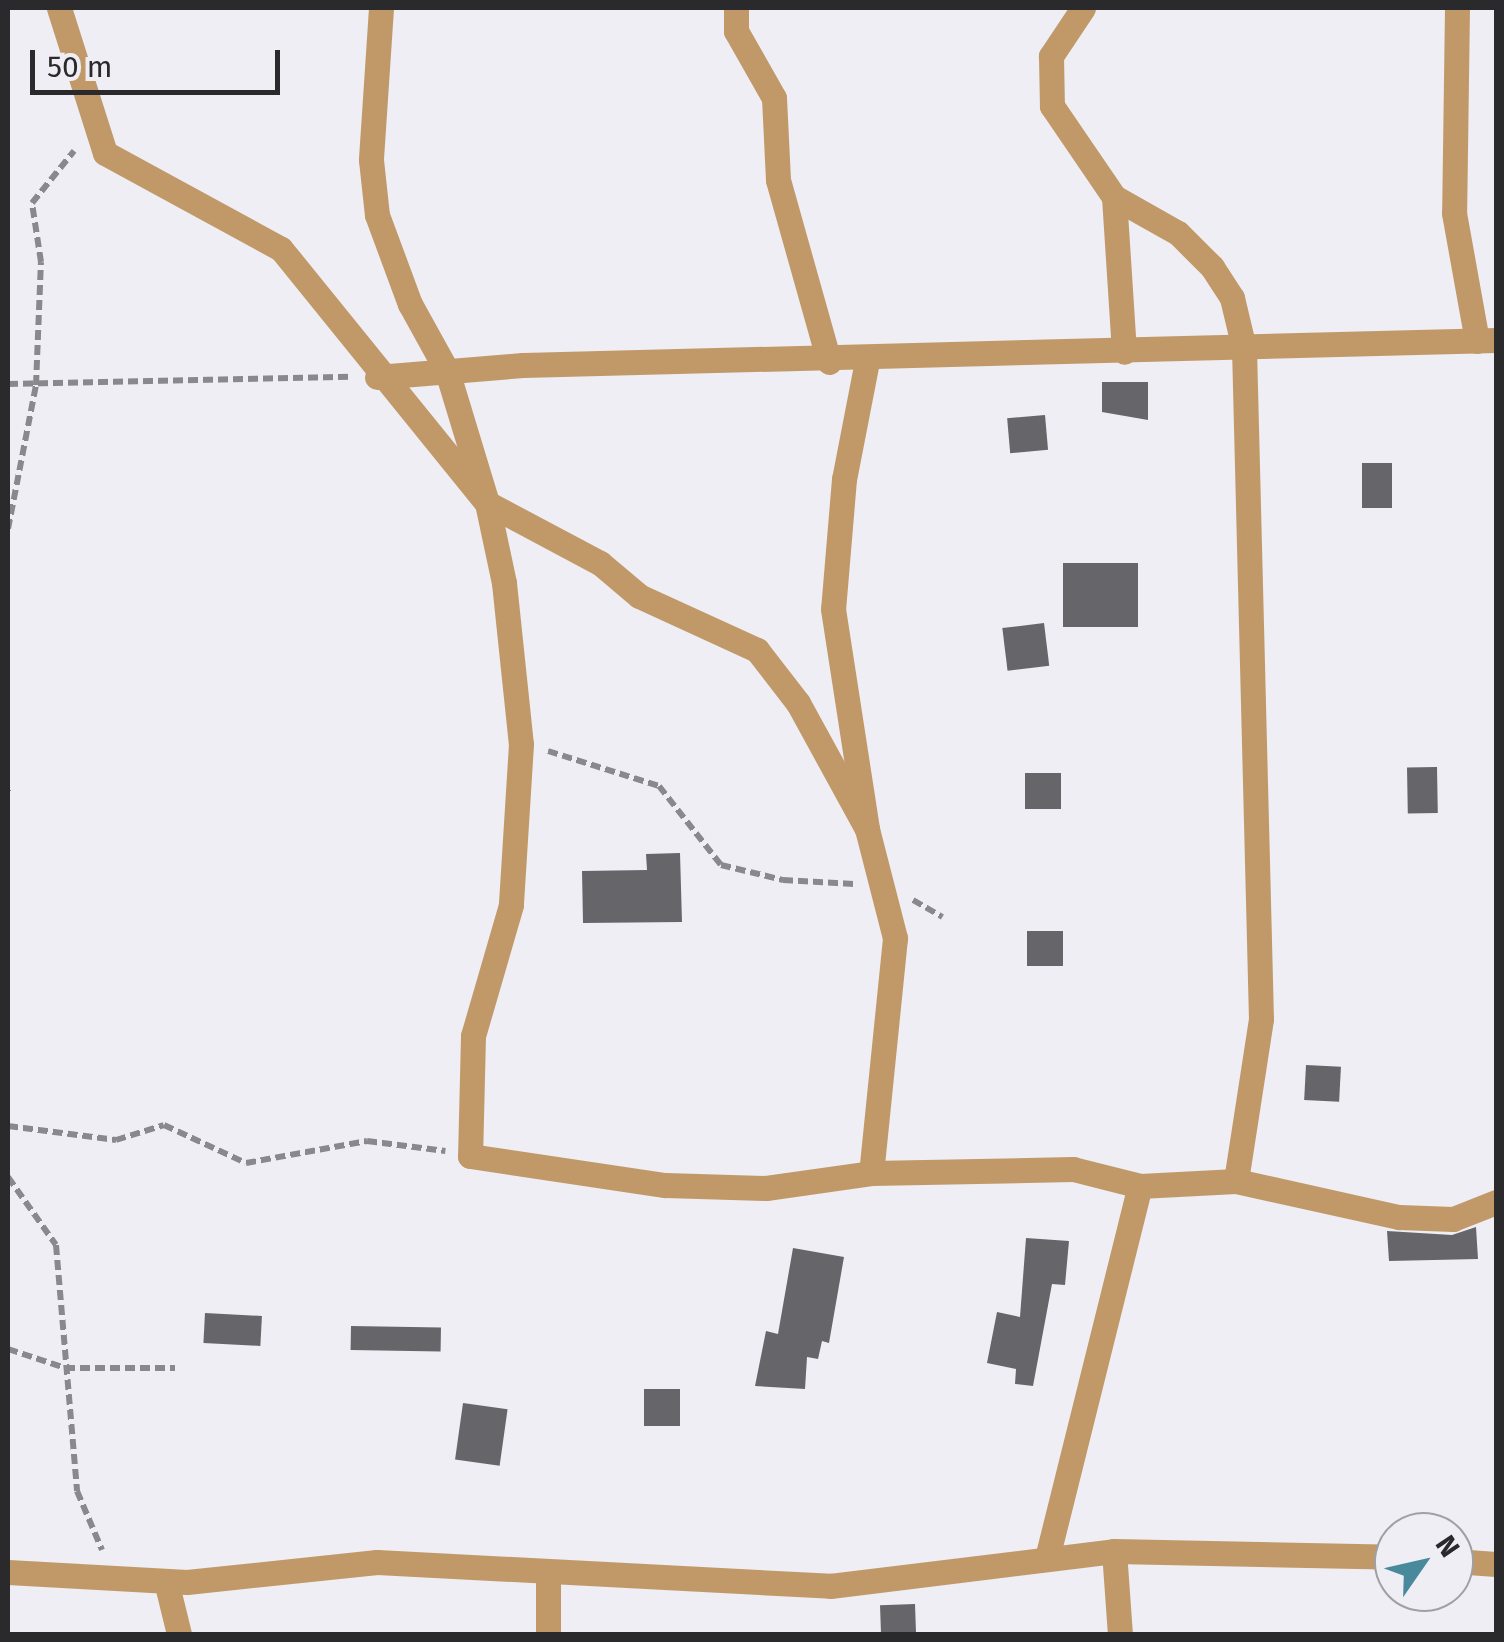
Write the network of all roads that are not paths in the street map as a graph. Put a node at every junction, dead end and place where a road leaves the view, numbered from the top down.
1 (59, 8) edge
2 (381, 8) edge
3 (736, 8) edge
4 (1083, 8) edge
5 (1458, 8) edge
6 (1114, 197) junction
7 (1487, 340) edge
8 (1244, 348) junction
9 (1124, 352) junction
10 (867, 361) junction
11 (829, 362) junction
12 (447, 371) junction
13 (378, 377) junction
14 (487, 503) junction
15 (867, 829) junction
16 (870, 1173) junction
17 (1236, 1180) junction
18 (1140, 1186) junction
19 (1496, 1202) edge
20 (1114, 1552) junction
21 (1374, 1556) edge
22 (1047, 1558) junction
23 (8, 1572) edge
24 (548, 1572) junction
25 (166, 1581) junction
26 (179, 1634) edge
27 (548, 1634) edge
28 (1120, 1634) edge

1 - 13 street
2 - 12 street
3 - 11 street
4 - 6 street
5 - 7 street
6 - 8 street
6 - 9 street
7 - 8 street
8 - 9 street
8 - 17 street
9 - 10 street
10 - 11 street
10 - 15 street
11 - 12 street
12 - 13 street
12 - 14 street
13 - 14 street
14 - 15 street
14 - 16 street
15 - 16 street
16 - 18 street
17 - 18 street
17 - 19 street
18 - 22 street
20 - 21 street
20 - 22 street
20 - 28 street
22 - 24 street
23 - 25 street
24 - 25 street
24 - 27 street
25 - 26 street

